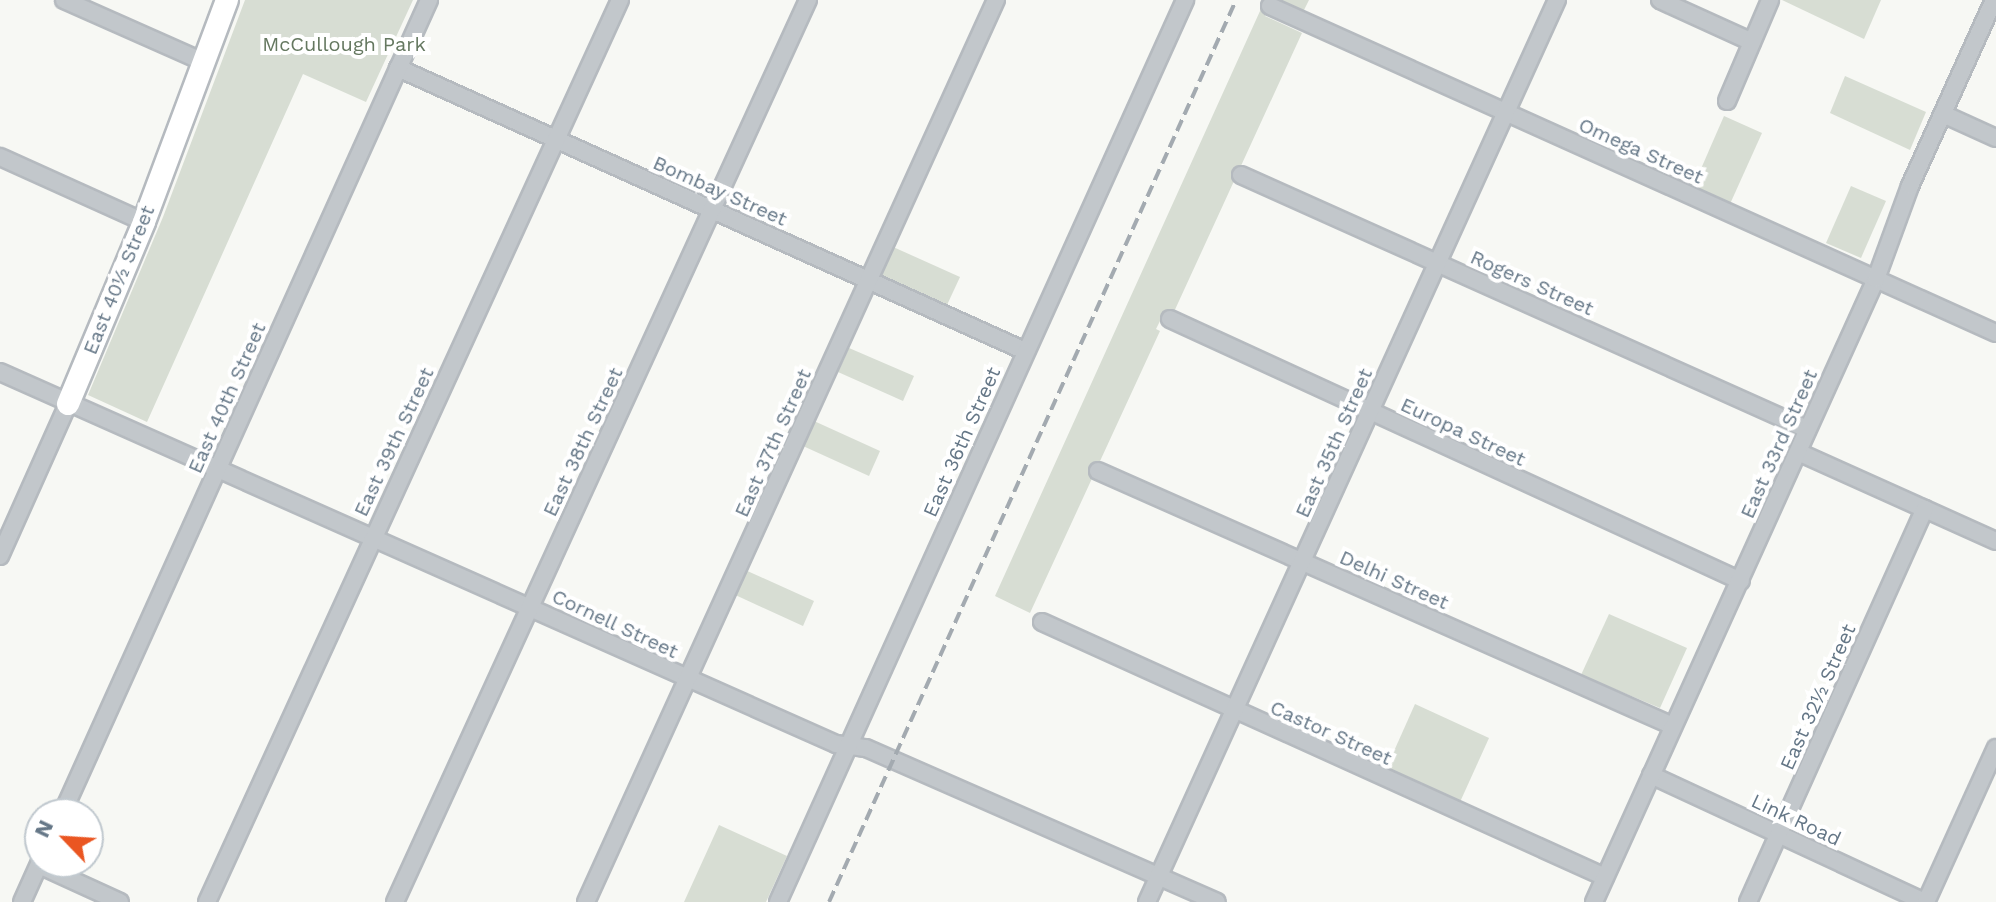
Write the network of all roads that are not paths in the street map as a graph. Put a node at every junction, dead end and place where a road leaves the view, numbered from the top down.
1 (64, 0) edge
2 (227, 0) edge
3 (429, 0) edge
4 (620, 0) edge
5 (808, 0) edge
6 (996, 0) edge
7 (1185, 0) edge
8 (1557, 0) edge
9 (1660, 0) edge
10 (1770, 0) edge
11 (1994, 0) edge
12 (1270, 6) dead end
13 (1752, 42) junction
14 (204, 62) junction
15 (398, 68) junction
16 (1727, 101) dead end
17 (1506, 112) junction
18 (1943, 114) junction
19 (1996, 138) edge
20 (558, 139) junction
21 (0, 157) edge
22 (1241, 175) dead end
23 (714, 208) junction
24 (144, 222) junction
25 (1438, 263) junction
26 (1876, 279) junction
27 (868, 282) junction
28 (1170, 319) dead end
29 (1996, 333) edge
30 (1025, 351) junction
31 (0, 372) edge
32 (68, 404) junction
33 (1370, 411) junction
34 (1807, 429) junction
35 (1798, 452) junction
36 (218, 467) junction
37 (1098, 471) dead end
38 (1925, 509) junction
39 (373, 535) junction
40 (1996, 541) edge
41 (0, 556) edge
42 (1302, 561) junction
43 (1741, 581) junction
44 (531, 607) junction
45 (1042, 622) dead end
46 (687, 679) junction
47 (1235, 712) junction
48 (1673, 726) junction
49 (848, 745) junction
50 (1996, 748) edge
51 (1651, 775) junction
52 (69, 798) edge
53 (1778, 834) junction
54 (1159, 876) junction
55 (1605, 877) junction
56 (33, 878) edge
57 (69, 878) edge
58 (22, 902) edge
59 (120, 902) edge
60 (207, 902) edge
61 (395, 902) edge
62 (586, 902) edge
63 (778, 902) edge
64 (1147, 902) edge
65 (1217, 902) edge
66 (1594, 902) edge
67 (1748, 902) edge
68 (1925, 902) edge

1 - 14 street
2 - 14 street, East 40½ Street
3 - 15 street, East 40th Street
4 - 20 street, East 39th Street
5 - 23 street, East 38th Street
6 - 27 street, East 37th Street
7 - 30 street, East 36th Street
8 - 17 street, East 35th Street
9 - 13 street
10 - 13 street
11 - 18 street, East 33rd Street
12 - 17 street, Omega Street
13 - 16 street
14 - 24 street, East 40½ Street
15 - 20 street, Bombay Street
15 - 36 street, East 40th Street
17 - 25 street, East 35th Street
17 - 26 street, Omega Street
18 - 19 street
18 - 26 street, East 33rd Street
20 - 23 street, Bombay Street
20 - 39 street, East 39th Street
21 - 24 street
22 - 25 street, Rogers Street
23 - 27 street, Bombay Street
23 - 44 street, East 38th Street
24 - 32 street, East 40½ Street
25 - 33 street, East 35th Street
25 - 34 street, Rogers Street
26 - 29 street, Omega Street
26 - 34 street, East 33rd Street
27 - 30 street, Bombay Street
27 - 46 street, East 37th Street
28 - 33 street, Europa Street
30 - 49 street, East 36th Street
31 - 32 street, Cornell Street
32 - 36 street, Cornell Street
32 - 41 street, East 40½ Street
33 - 42 street, East 35th Street
33 - 43 street, Europa Street
34 - 35 street, East 33rd Street
35 - 38 street
35 - 43 street, East 33rd Street
36 - 39 street, Cornell Street
36 - 52 street, East 40th Street
37 - 42 street, Delhi Street
38 - 40 street
38 - 53 street, East 32½ Street
39 - 44 street, Cornell Street
39 - 60 street, East 39th Street
42 - 47 street, East 35th Street
42 - 48 street, Delhi Street
43 - 48 street, East 33rd Street
44 - 46 street, Cornell Street
44 - 61 street, East 38th Street
45 - 47 street, Castor Street
46 - 49 street, Cornell Street
46 - 62 street, East 37th Street
47 - 54 street, East 35th Street
47 - 55 street, Castor Street
48 - 51 street, East 33rd Street
49 - 54 street, Cornell Street
49 - 63 street, East 36th Street
50 - 68 street
51 - 53 street, Link Road
51 - 55 street, East 33rd Street
53 - 67 street, East 32½ Street
53 - 68 street, Link Road
54 - 64 street, East 35th Street
54 - 65 street, Cornell Street
55 - 66 street, East 33rd Street
56 - 58 street
57 - 59 street

